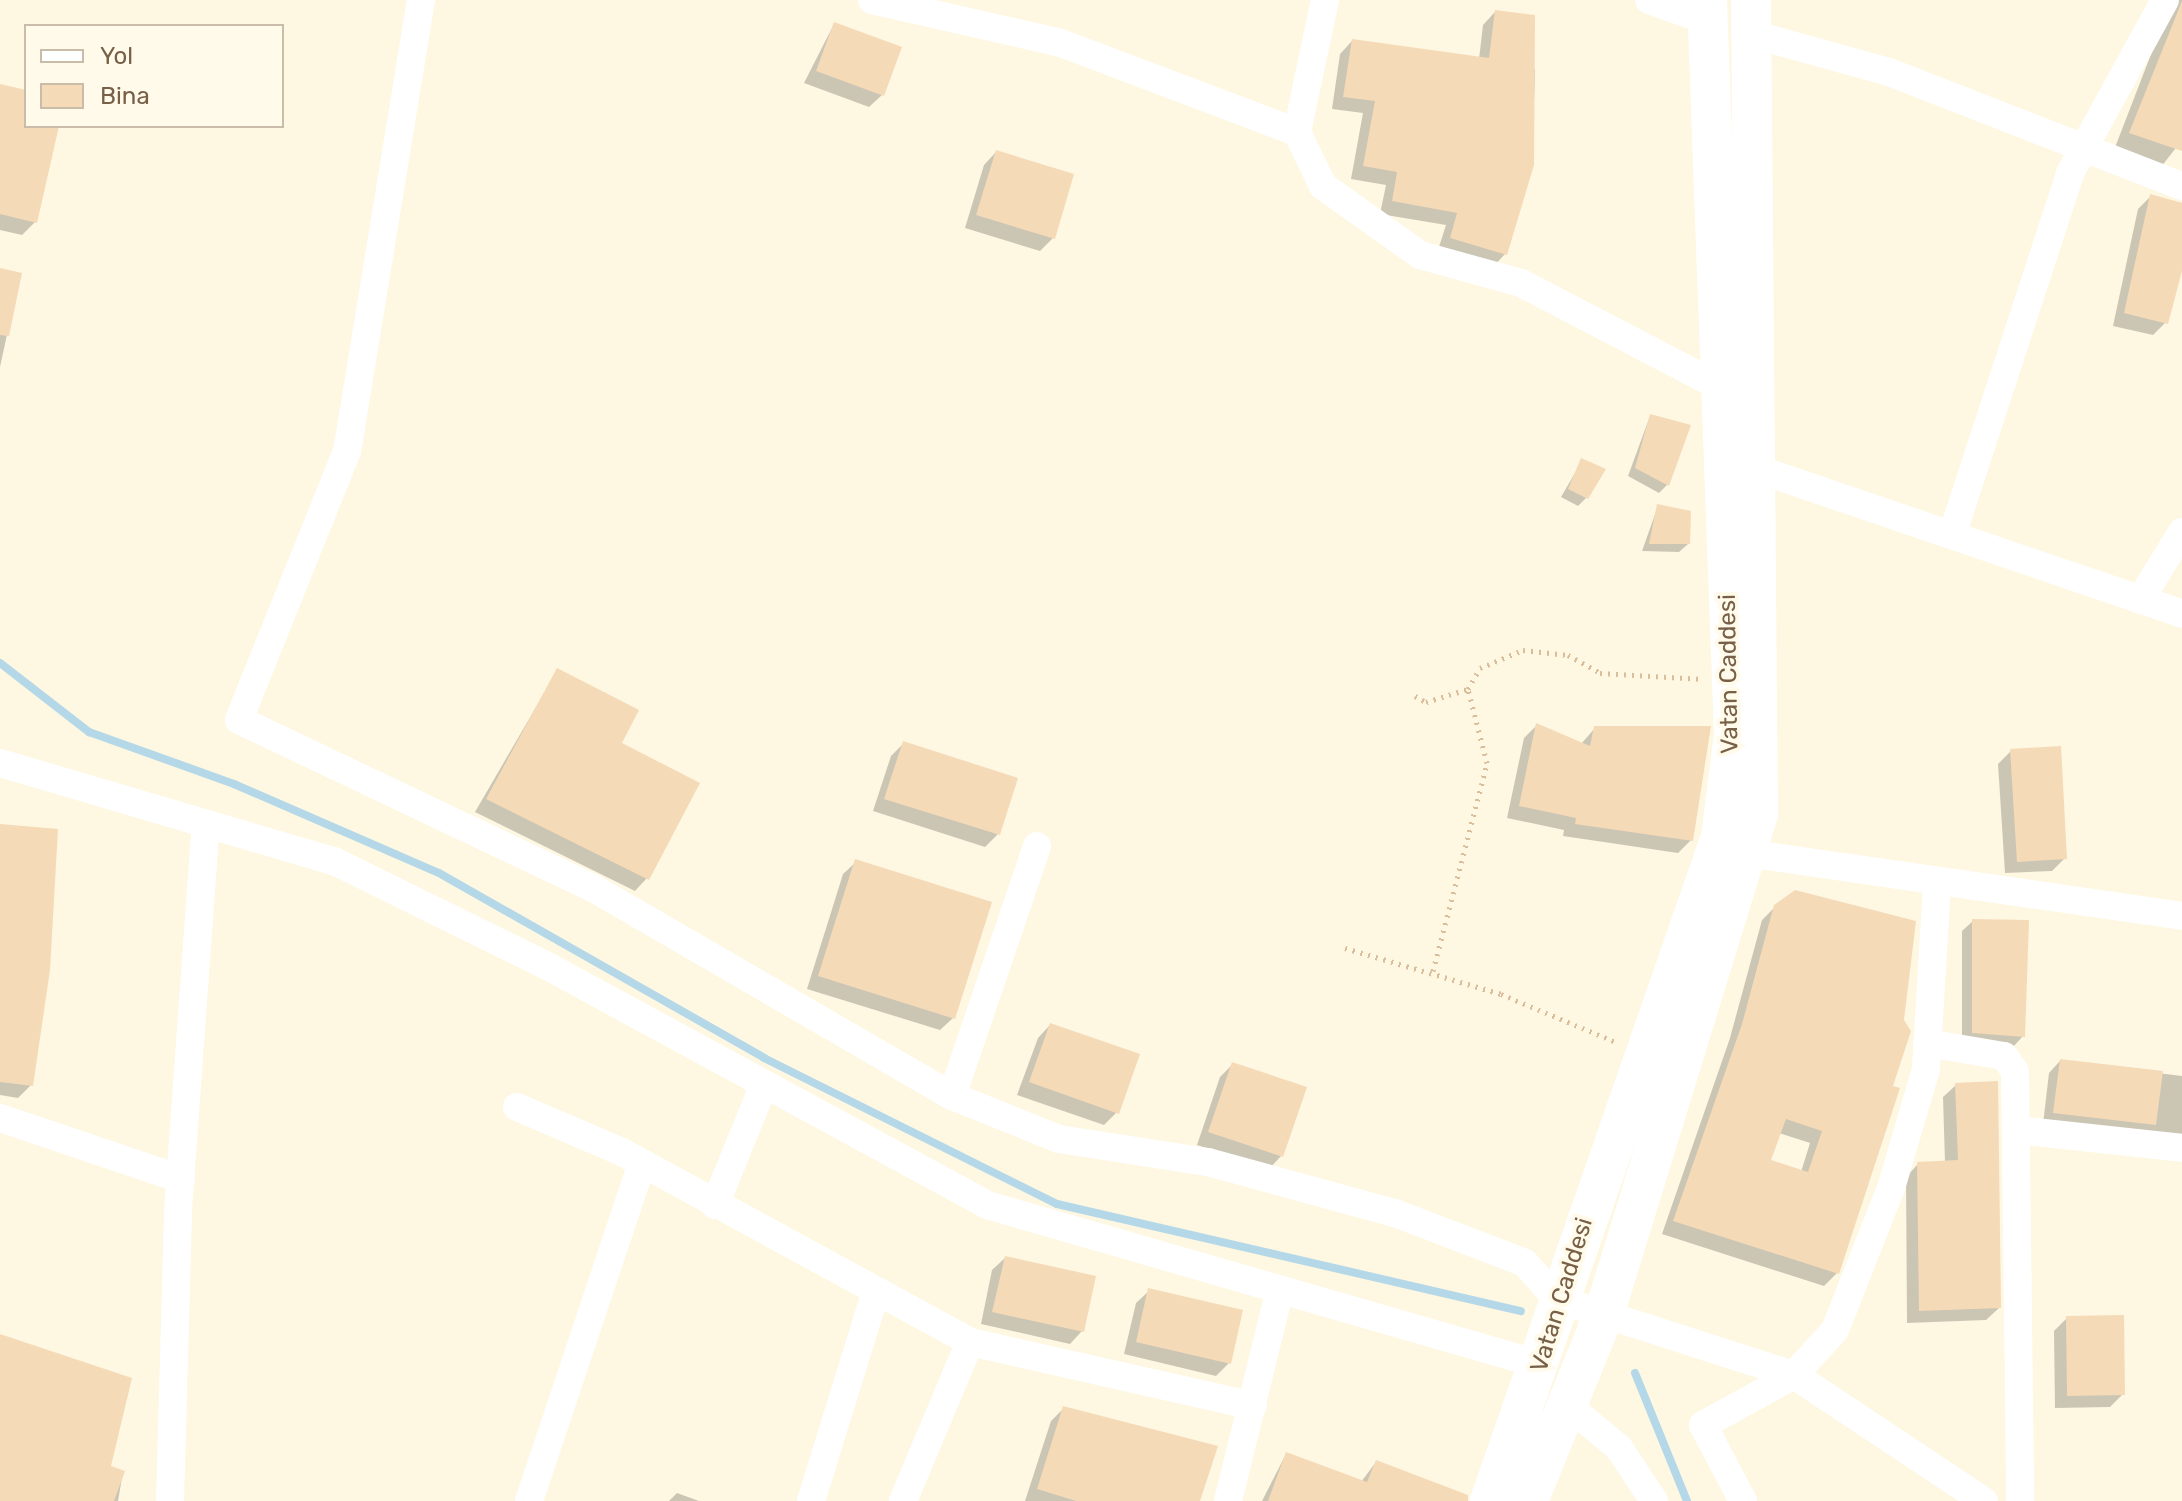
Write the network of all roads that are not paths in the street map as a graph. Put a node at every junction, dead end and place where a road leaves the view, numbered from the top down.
1 (421, 0) edge
2 (872, 0) edge
3 (1325, 0) edge
4 (1649, 0) edge
5 (2165, 0) edge
6 (1707, 10) edge
7 (1752, 17) edge
8 (1297, 132) junction
9 (2083, 149) junction
10 (2182, 186) edge
11 (1719, 386) junction
12 (1760, 470) junction
13 (1953, 532) junction
14 (2182, 532) edge
15 (2140, 600) junction
16 (2182, 614) edge
17 (0, 763) edge
18 (206, 824) junction
19 (1037, 846) dead end
20 (1746, 853) junction
21 (1937, 883) junction
22 (2182, 916) edge
23 (1927, 1043) junction
24 (762, 1089) junction
25 (952, 1096) junction
26 (517, 1107) dead end
27 (0, 1118) edge
28 (2017, 1130) junction
29 (2182, 1148) edge
30 (642, 1164) junction
31 (181, 1179) junction
32 (715, 1205) junction
33 (875, 1294) junction
34 (1279, 1294) junction
35 (1557, 1299) junction
36 (1605, 1311) junction
37 (970, 1342) junction
38 (1542, 1365) junction
39 (1794, 1375) junction
40 (1566, 1404) junction
41 (1253, 1406) junction
42 (170, 1501) edge
43 (529, 1501) edge
44 (811, 1501) edge
45 (903, 1501) edge
46 (1228, 1501) edge
47 (1490, 1501) edge
48 (1528, 1501) edge
49 (1654, 1501) edge
50 (1743, 1501) edge
51 (1984, 1501) edge
52 (2020, 1501) edge

1 - 25 street
2 - 8 street
3 - 8 street
4 - 6 street
5 - 9 street
6 - 11 main road, Vatan Caddesi
7 - 9 street
7 - 12 main road, Vatan Caddesi
8 - 11 street
9 - 10 street
9 - 13 street
11 - 35 main road, Vatan Caddesi
12 - 13 street
12 - 20 main road, Vatan Caddesi
13 - 15 street
14 - 15 street
15 - 16 street
17 - 18 street
18 - 24 street
18 - 31 street
19 - 25 street
20 - 21 street
20 - 36 main road, Vatan Caddesi
21 - 22 street
21 - 23 street
23 - 28 street
23 - 39 street
24 - 32 street
24 - 34 street
25 - 35 street
26 - 30 street
27 - 31 street
28 - 29 street
28 - 52 street
30 - 32 street
30 - 43 street
31 - 42 street
32 - 33 street
33 - 37 street
33 - 44 street
34 - 38 street
34 - 41 street
35 - 36 street
35 - 38 main road, Vatan Caddesi
36 - 39 street
36 - 40 main road, Vatan Caddesi
37 - 41 street
37 - 45 street
38 - 47 main road, Vatan Caddesi
39 - 50 street
39 - 51 street
40 - 48 main road, Vatan Caddesi
40 - 49 street
41 - 46 street

